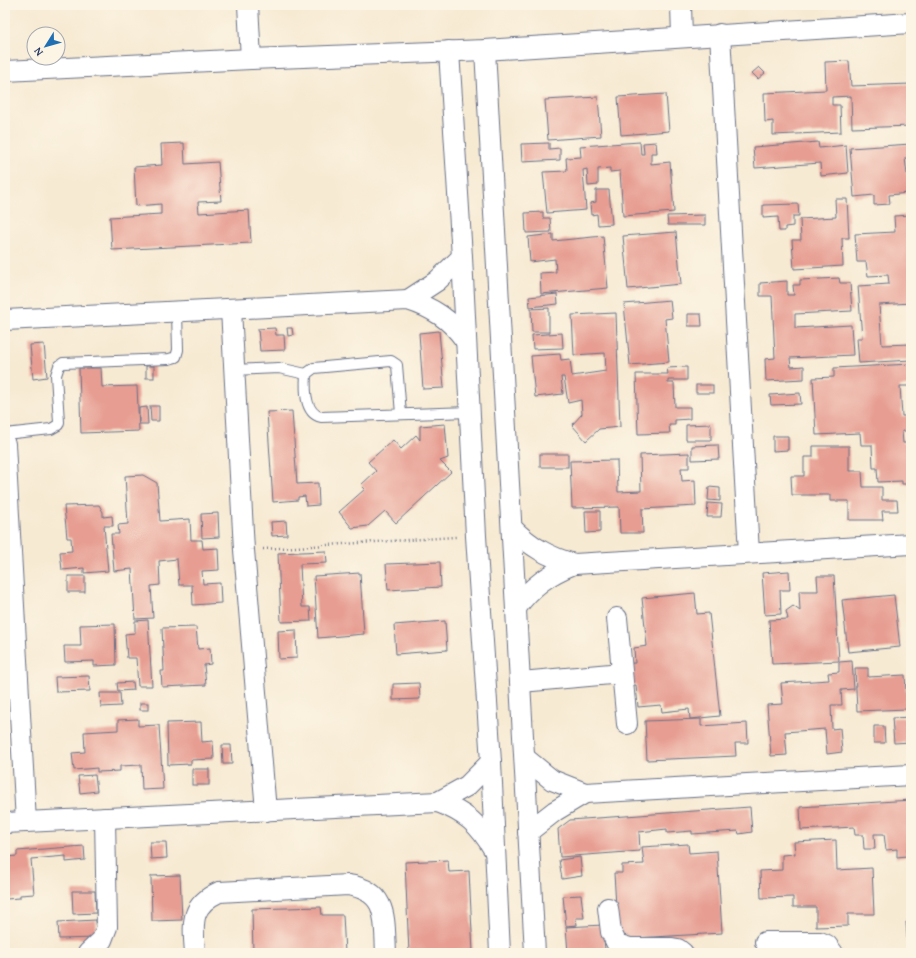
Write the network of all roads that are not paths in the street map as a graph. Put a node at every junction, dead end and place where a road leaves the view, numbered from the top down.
1 (248, 5) edge
2 (681, 5) edge
3 (911, 23) edge
4 (720, 34) junction
5 (682, 36) junction
6 (484, 50) junction
7 (449, 51) junction
8 (251, 58) junction
9 (5, 71) edge
10 (462, 257) junction
11 (408, 300) junction
12 (231, 309) junction
13 (177, 312) junction
14 (5, 320) edge
15 (466, 340) junction
16 (234, 370) junction
17 (306, 374) junction
18 (470, 412) junction
19 (401, 414) junction
20 (5, 434) edge
21 (5, 444) edge
22 (512, 528) junction
23 (911, 544) edge
24 (749, 553) junction
25 (574, 564) junction
26 (9, 593) edge
27 (516, 608) junction
28 (617, 618) dead end
29 (622, 673) junction
30 (521, 682) junction
31 (626, 724) dead end
32 (525, 758) junction
33 (491, 762) junction
34 (911, 775) edge
35 (585, 793) junction
36 (438, 802) junction
37 (266, 811) junction
38 (104, 818) junction
39 (26, 822) junction
40 (5, 823) edge
41 (528, 832) junction
42 (494, 851) junction
43 (608, 908) dead end
44 (766, 942) dead end
45 (88, 953) edge
46 (195, 953) edge
47 (386, 953) edge
48 (500, 953) edge
49 (535, 953) edge
50 (683, 953) edge
51 (833, 953) edge

1 - 8 street
2 - 5 street
3 - 4 street
4 - 5 street
4 - 24 street
5 - 6 street
6 - 7 street
6 - 22 street
7 - 8 street
7 - 10 street
8 - 9 street
10 - 11 street
10 - 15 street
11 - 12 street
11 - 15 street
12 - 13 street
12 - 16 street
13 - 14 street
13 - 20 lane
15 - 18 street
16 - 17 lane
16 - 37 street
17 - 19 lane
17 - 19 lane
18 - 19 lane
18 - 33 street
21 - 26 street
22 - 25 street
22 - 27 street
23 - 24 street
24 - 25 street
25 - 27 street
26 - 39 street
27 - 30 street
28 - 29 street
29 - 30 street
29 - 31 street
30 - 32 street
32 - 35 street
32 - 41 street
33 - 36 street
33 - 42 street
34 - 35 street
35 - 41 street
36 - 37 street
36 - 42 street
37 - 38 street
38 - 39 street
38 - 45 street
39 - 40 street
41 - 49 street
42 - 48 street
43 - 50 street
44 - 51 street
46 - 47 street

